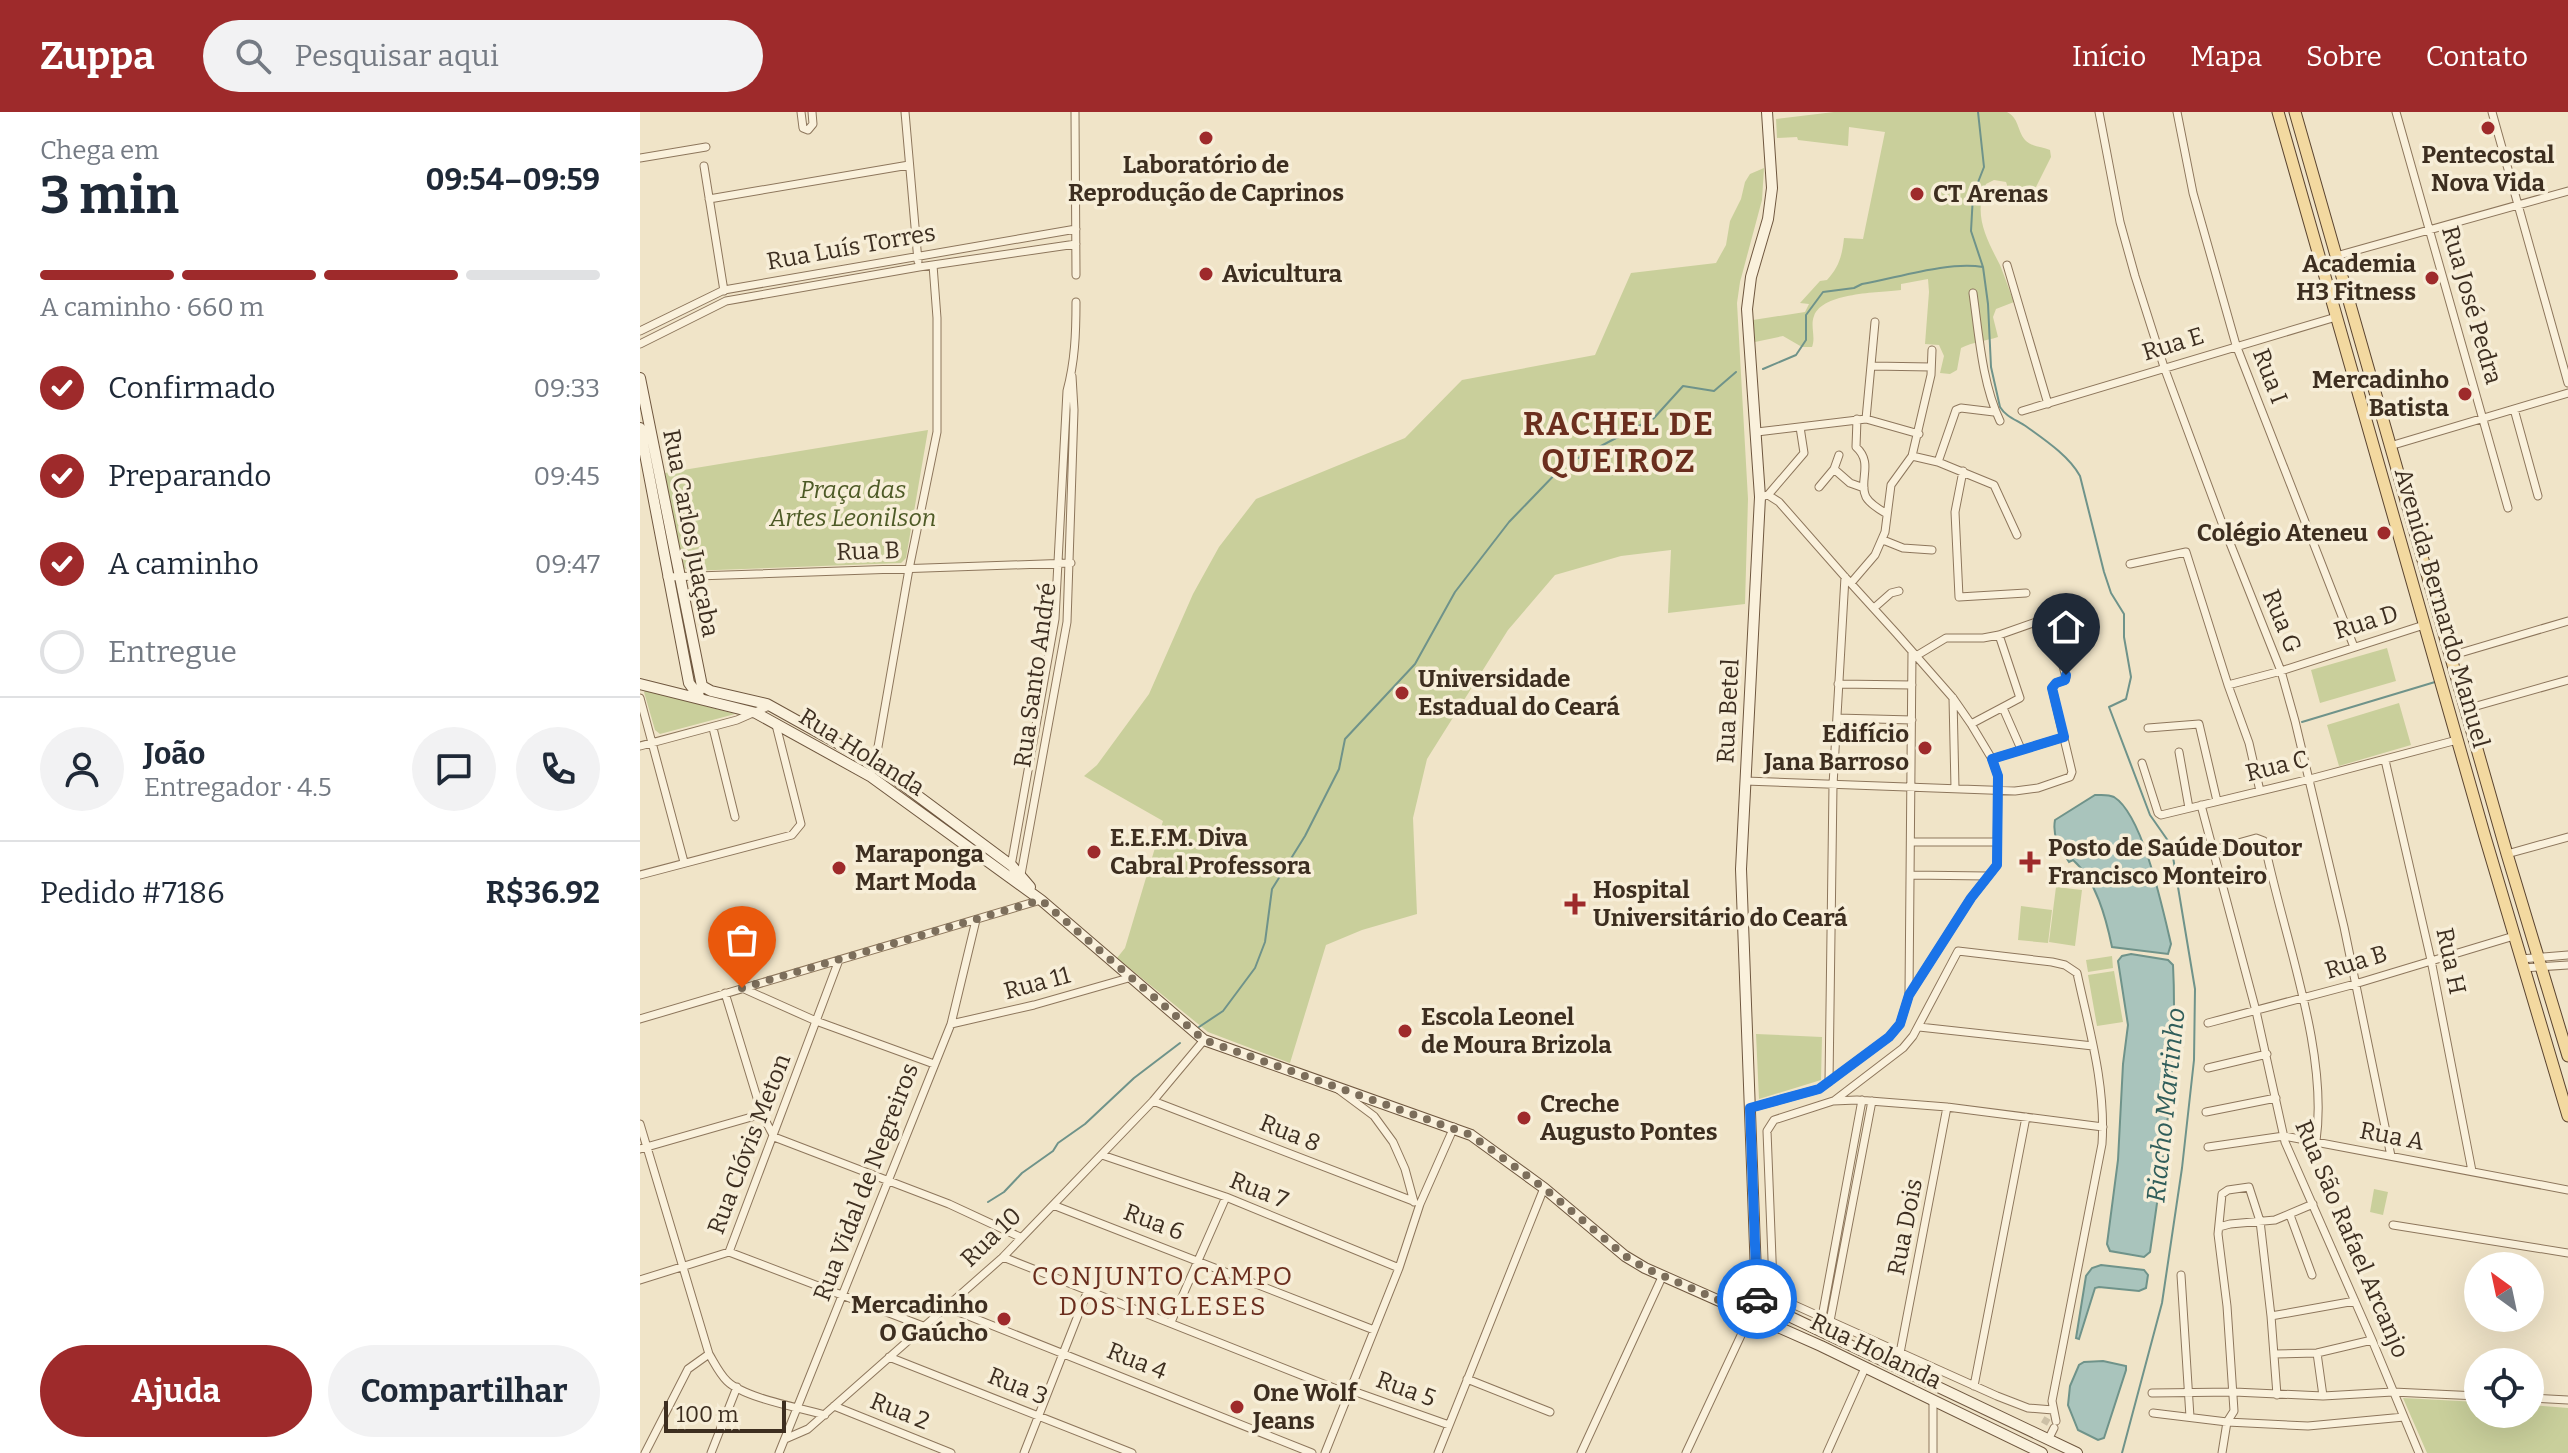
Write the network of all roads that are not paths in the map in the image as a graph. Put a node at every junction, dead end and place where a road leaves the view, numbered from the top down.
1 (801, 112) edge
2 (812, 112) edge
3 (905, 112) edge
4 (1075, 112) edge
5 (1767, 112) edge
6 (2099, 112) edge
7 (2177, 112) edge
8 (2278, 112) edge
9 (2295, 112) edge
10 (2396, 112) edge
11 (2492, 112) edge
12 (706, 147) dead end
13 (640, 158) edge
14 (909, 165) junction
15 (704, 166) dead end
16 (2568, 191) edge
17 (709, 199) junction
18 (2519, 205) junction
19 (1076, 229) junction
20 (2430, 229) junction
21 (1076, 244) junction
22 (2336, 256) junction
23 (917, 257) junction
24 (933, 265) junction
25 (2007, 265) dead end
26 (919, 267) junction
27 (1076, 275) dead end
28 (724, 290) junction
29 (1973, 293) dead end
30 (726, 301) junction
31 (1076, 302) dead end
32 (2336, 317) junction
33 (1875, 322) dead end
34 (640, 331) edge
35 (640, 344) edge
36 (2236, 345) junction
37 (1932, 350) dead end
38 (2365, 358) junction
39 (2349, 362) junction
40 (1872, 366) junction
41 (1931, 367) junction
42 (2164, 367) junction
43 (1072, 374) junction
44 (2370, 376) junction
45 (640, 378) edge
46 (2354, 380) junction
47 (2568, 383) edge
48 (2568, 393) edge
49 (2048, 404) junction
50 (2514, 409) junction
51 (2022, 411) dead end
52 (1994, 412) junction
53 (1862, 419) junction
54 (2483, 419) junction
55 (2000, 421) dead end
56 (1800, 427) junction
57 (640, 428) edge
58 (1757, 432) junction
59 (1919, 434) junction
60 (2390, 446) junction
61 (1839, 455) dead end
62 (1912, 456) junction
63 (1938, 462) junction
64 (1834, 469) junction
65 (1963, 471) junction
66 (1819, 487) dead end
67 (1864, 488) junction
68 (1764, 496) junction
69 (2538, 496) dead end
70 (2508, 508) dead end
71 (1887, 514) junction
72 (2017, 535) dead end
73 (1883, 540) junction
74 (1932, 550) dead end
75 (1058, 562) junction
76 (1071, 563) junction
77 (2130, 564) dead end
78 (909, 569) junction
79 (673, 577) junction
80 (1848, 580) junction
81 (1899, 591) dead end
82 (2026, 593) dead end
83 (1874, 608) junction
84 (2568, 621) edge
85 (2424, 625) junction
86 (1999, 635) junction
87 (2354, 647) junction
88 (1914, 654) junction
89 (2450, 656) junction
90 (2281, 671) junction
91 (2568, 680) edge
92 (640, 684) edge
93 (1838, 684) junction
94 (1912, 685) junction
95 (2228, 685) junction
96 (698, 694) junction
97 (640, 698) edge
98 (1953, 698) junction
99 (769, 706) junction
100 (2003, 708) junction
101 (2466, 709) junction
102 (756, 713) junction
103 (1837, 718) junction
104 (1912, 720) junction
105 (775, 723) junction
106 (1971, 724) junction
107 (713, 728) junction
108 (2148, 728) dead end
109 (2064, 737) junction
110 (2457, 740) junction
111 (652, 743) junction
112 (640, 746) edge
113 (2021, 749) junction
114 (2179, 752) dead end
115 (1992, 759) junction
116 (2385, 760) junction
117 (2142, 763) dead end
118 (875, 764) junction
119 (870, 776) junction
120 (2310, 779) junction
121 (1745, 781) junction
122 (1833, 785) junction
123 (1911, 787) junction
124 (1955, 788) junction
125 (1997, 788) junction
126 (2260, 791) junction
127 (2217, 801) junction
128 (2201, 805) junction
129 (2189, 808) junction
130 (735, 817) dead end
131 (2568, 837) edge
132 (1911, 842) junction
133 (1996, 842) junction
134 (2213, 850) junction
135 (2507, 854) junction
136 (684, 862) junction
137 (1010, 870) junction
138 (640, 875) edge
139 (1911, 875) junction
140 (1987, 876) junction
141 (1020, 880) junction
142 (1041, 900) junction
143 (976, 920) junction
144 (2514, 936) junction
145 (2568, 955) edge
146 (839, 960) junction
147 (2431, 960) junction
148 (2540, 962) junction
149 (2522, 963) junction
150 (2568, 965) edge
151 (1132, 977) junction
152 (2355, 984) junction
153 (742, 988) junction
154 (725, 993) junction
155 (1909, 995) junction
156 (2303, 998) junction
157 (2256, 1011) junction
158 (640, 1019) edge
159 (816, 1021) junction
160 (2208, 1023) dead end
161 (951, 1024) junction
162 (1919, 1027) junction
163 (1204, 1040) junction
164 (2093, 1046) junction
165 (2267, 1054) junction
166 (2568, 1056) edge
167 (934, 1064) junction
168 (2208, 1068) dead end
169 (1859, 1080) junction
170 (1829, 1082) junction
171 (1335, 1086) junction
172 (2276, 1098) junction
173 (1859, 1100) junction
174 (1153, 1101) junction
175 (1833, 1101) junction
176 (1872, 1101) junction
177 (1947, 1107) junction
178 (1750, 1108) junction
179 (2206, 1112) dead end
180 (762, 1114) junction
181 (2568, 1116) edge
182 (2026, 1117) junction
183 (640, 1124) edge
184 (1454, 1127) junction
185 (2103, 1127) junction
186 (2284, 1136) junction
187 (774, 1137) junction
188 (2316, 1141) junction
189 (2208, 1147) dead end
190 (643, 1148) edge
191 (1102, 1155) junction
192 (2391, 1156) junction
193 (2472, 1171) junction
194 (887, 1180) junction
195 (1544, 1188) junction
196 (2568, 1190) edge
197 (1226, 1197) junction
198 (1416, 1203) junction
199 (2313, 1204) junction
200 (1053, 1205) junction
201 (2290, 1215) junction
202 (2260, 1221) junction
203 (2393, 1225) dead end
204 (2219, 1227) junction
205 (1020, 1237) junction
206 (729, 1252) junction
207 (2568, 1253) edge
208 (1003, 1257) junction
209 (1196, 1260) junction
210 (682, 1265) junction
211 (1399, 1268) junction
212 (1663, 1275) junction
213 (2181, 1275) dead end
214 (2312, 1275) dead end
215 (640, 1280) edge
216 (1088, 1290) junction
217 (843, 1297) junction
218 (1757, 1301) junction
219 (2355, 1301) junction
220 (946, 1307) junction
221 (1751, 1314) junction
222 (2271, 1316) junction
223 (1822, 1317) junction
224 (1830, 1321) junction
225 (1171, 1322) junction
226 (923, 1326) junction
227 (1374, 1330) junction
228 (2372, 1340) junction
229 (1064, 1353) junction
230 (1900, 1353) junction
231 (2317, 1353) junction
232 (709, 1354) junction
233 (2274, 1354) junction
234 (889, 1357) junction
235 (1865, 1368) junction
236 (1467, 1379) junction
237 (1974, 1386) junction
238 (737, 1387) junction
239 (1349, 1392) junction
240 (2234, 1392) junction
241 (2393, 1392) junction
242 (2152, 1393) dead end
243 (2188, 1393) junction
244 (2277, 1395) junction
245 (2464, 1395) edge
246 (2323, 1396) junction
247 (2544, 1399) edge
248 (2568, 1400) edge
249 (1933, 1401) junction
250 (834, 1406) junction
251 (796, 1410) junction
252 (2053, 1410) junction
253 (1550, 1412) dead end
254 (2153, 1413) dead end
255 (825, 1415) junction
256 (1039, 1416) junction
257 (2190, 1417) junction
258 (2404, 1417) junction
259 (2227, 1422) junction
260 (1449, 1425) junction
261 (2044, 1437) junction
262 (785, 1439) junction
263 (1440, 1452) edge
264 (645, 1453) edge
265 (711, 1453) edge
266 (779, 1453) edge
267 (951, 1453) edge
268 (1024, 1453) edge
269 (1132, 1453) edge
270 (1312, 1453) edge
271 (1325, 1453) edge
272 (1581, 1453) edge
273 (1686, 1453) edge
274 (1827, 1453) edge
275 (1933, 1453) edge
276 (2042, 1453) edge
277 (2077, 1453) edge
278 (2222, 1453) edge
279 (2419, 1453) edge

1 - 2 street
3 - 14 street
4 - 19 street
5 - 58 street, Rua Betel
6 - 42 street, Rua G
7 - 36 street, Rua I
8 - 32 main road, Avenida Bernardo Manuel
9 - 22 main road, Avenida Bernardo Manuel
10 - 20 street, Rua José Pedra
11 - 18 street
12 - 13 street
14 - 17 street
14 - 23 street
15 - 17 street
16 - 18 street
17 - 28 street
18 - 20 street
18 - 47 street
19 - 21 street
19 - 23 street, Rua Luís Torres
20 - 22 street
20 - 54 street, Rua José Pedra
21 - 24 street, Rua Luís Torres
21 - 27 street
22 - 38 main road, Avenida Bernardo Manuel
23 - 26 street
23 - 28 street, Rua Luís Torres
24 - 26 street, Rua Luís Torres
24 - 78 street
25 - 49 street
26 - 30 street, Rua Luís Torres
28 - 30 street
28 - 34 street, Rua Luís Torres
29 - 52 street
30 - 35 street, Rua Luís Torres
31 - 43 street, Rua Santo André
32 - 36 street, Rua E
32 - 39 main road, Avenida Bernardo Manuel
33 - 40 street
36 - 42 street, Rua E
36 - 87 street, Rua I
37 - 41 street
38 - 39 main road
38 - 44 main road, Avenida Bernardo Manuel
39 - 46 main road, Avenida Bernardo Manuel
40 - 41 street
40 - 53 street
41 - 59 street
42 - 49 street, Rua E
42 - 90 street, Rua G
43 - 75 street, Rua Santo André
43 - 76 street, Rua Santo André
44 - 46 main road
44 - 60 main road, Avenida Bernardo Manuel
45 - 79 street, Rua Carlos Juaçaba
46 - 85 main road, Avenida Bernardo Manuel
48 - 50 street
49 - 51 street, Rua E
50 - 54 street
50 - 69 street
52 - 55 street
52 - 63 street
53 - 56 street
53 - 59 street
53 - 67 street
54 - 60 street
54 - 70 street, Rua José Pedra
56 - 58 street
56 - 68 street
57 - 79 street, Rua Carlos Juaçaba
58 - 68 street, Rua Betel
59 - 62 street
60 - 89 main road, Avenida Bernardo Manuel
61 - 64 street
62 - 63 street
62 - 71 street
63 - 65 street
64 - 66 street
64 - 67 street
65 - 72 street
65 - 82 street
67 - 71 street
68 - 80 street
68 - 121 street, Rua Betel
71 - 73 street
73 - 74 street
73 - 80 street
75 - 76 street, Rua B
75 - 78 street, Rua B
75 - 137 street, Rua Santo André
76 - 141 street, Rua Santo André
77 - 95 street
78 - 79 street, Rua B
78 - 118 street
79 - 96 street, Rua Carlos Juaçaba
80 - 83 street
80 - 93 street
81 - 83 street
83 - 88 street
84 - 89 street
85 - 87 street, Rua D
85 - 110 main road, Avenida Bernardo Manuel
86 - 88 street
86 - 100 street
86 - 109 street
87 - 90 street, Rua D
88 - 94 street
88 - 98 street
89 - 101 main road, Avenida Bernardo Manuel
90 - 95 street, Rua D
90 - 120 street, Rua G
91 - 101 street
92 - 96 street, Rua Holanda
93 - 94 street
93 - 103 street
94 - 104 street
95 - 126 street
96 - 99 street, Rua Holanda
96 - 102 street, Rua Holanda
97 - 111 street
98 - 106 street
98 - 124 street
99 - 102 street
99 - 118 street, Rua Holanda
100 - 106 street
100 - 113 street
101 - 135 main road, Avenida Bernardo Manuel
102 - 105 street, Rua Holanda
102 - 107 street
103 - 104 street
103 - 122 street
104 - 123 street
105 - 119 street, Rua Holanda
105 - 136 street
106 - 115 street
107 - 111 street
107 - 130 street
108 - 127 street
109 - 113 street
109 - 125 street
110 - 116 street, Rua C
110 - 144 main road, Avenida Bernardo Manuel
111 - 112 street
111 - 136 street
113 - 115 street
114 - 129 street
115 - 125 street
116 - 120 street, Rua C
116 - 147 street, Rua H
117 - 129 street, Rua C
118 - 119 street
118 - 137 street, Rua Holanda
119 - 137 street, Rua Holanda
120 - 126 street, Rua C
120 - 152 street, Rua G
121 - 122 street
121 - 178 street, Rua Betel
122 - 123 street
122 - 170 street
123 - 124 street
123 - 132 street
124 - 125 street
125 - 133 street
126 - 127 street, Rua C
127 - 128 street, Rua C
128 - 129 street, Rua C
128 - 134 street, Rua São Rafael Arcanjo
131 - 135 street
132 - 133 street
132 - 139 street
133 - 140 street
134 - 156 street
134 - 157 street, Rua São Rafael Arcanjo
135 - 148 main road, Avenida Bernardo Manuel
136 - 138 street
137 - 141 street, Rua Holanda
139 - 140 street
139 - 155 street
140 - 155 street
141 - 142 street, Rua Holanda
142 - 143 street
142 - 151 street, Rua Holanda
143 - 146 street
143 - 161 street, Rua Vidal de Negreiros
144 - 147 street, Rua B
144 - 149 main road, Avenida Bernardo Manuel
145 - 148 street
146 - 153 street
146 - 159 street, Rua Clóvis Meton
147 - 152 street, Rua B
147 - 193 street, Rua H
148 - 149 street
148 - 150 street
148 - 166 main road, Avenida Bernardo Manuel
149 - 181 main road, Avenida Bernardo Manuel
151 - 161 street, Rua 11
151 - 163 street, Rua Holanda
152 - 156 street, Rua B
152 - 192 street, Rua G
153 - 154 street
153 - 159 street
154 - 158 street
154 - 180 street
155 - 170 street
156 - 157 street, Rua B
156 - 188 street
157 - 160 street, Rua B
157 - 165 street, Rua São Rafael Arcanjo
159 - 167 street
159 - 187 street, Rua Clóvis Meton
161 - 167 street, Rua Vidal de Negreiros
162 - 164 street
162 - 164 street
162 - 169 street
163 - 171 street, Rua Holanda
163 - 174 street, Rua 10
164 - 185 street
165 - 168 street
165 - 172 street, Rua São Rafael Arcanjo
167 - 194 street, Rua Vidal de Negreiros
169 - 173 street
169 - 175 street
170 - 178 street
171 - 184 street, Rua Holanda
171 - 198 street
172 - 179 street
172 - 186 street, Rua São Rafael Arcanjo
173 - 175 street
173 - 176 street
173 - 223 street
174 - 191 street, Rua 10
174 - 198 street, Rua 8
175 - 223 street, Rua Holanda
176 - 177 street
176 - 224 street
177 - 182 street
177 - 230 street, Rua Dois
178 - 218 street, Rua Betel
180 - 187 street
180 - 190 street
182 - 185 street
182 - 237 street
183 - 190 street
184 - 195 street, Rua Holanda
184 - 198 street
185 - 252 street
186 - 188 street, Rua A
186 - 189 street, Rua A
186 - 199 street, Rua São Rafael Arcanjo
187 - 194 street
187 - 206 street, Rua Clóvis Meton
188 - 192 street, Rua A
190 - 210 street
191 - 197 street, Rua 7
191 - 200 street, Rua 10
192 - 193 street, Rua A
193 - 196 street, Rua A
194 - 205 street
194 - 217 street, Rua Vidal de Negreiros
195 - 212 street, Rua Holanda
195 - 236 street
197 - 209 street
197 - 211 street, Rua 7
198 - 211 street
199 - 201 street
199 - 219 street, Rua São Rafael Arcanjo
200 - 205 street, Rua 10
200 - 209 street, Rua 6
201 - 202 street
201 - 214 street
202 - 204 street
202 - 204 street
202 - 222 street
203 - 207 street
204 - 240 street
205 - 208 street, Rua 10
206 - 210 street
206 - 217 street
208 - 216 street, Rua 5
208 - 220 street, Rua 10
209 - 225 street
209 - 227 street, Rua 6
210 - 215 street
210 - 232 street
211 - 227 street
212 - 221 street, Rua Holanda
212 - 272 street
213 - 243 street
216 - 225 street, Rua 5
216 - 229 street
217 - 226 street
217 - 251 street, Rua Vidal de Negreiros
218 - 221 street, Rua Betel
218 - 261 street, Rua Holanda
219 - 222 street
219 - 228 street, Rua São Rafael Arcanjo
220 - 226 street, Rua 10
220 - 229 street, Rua 4
221 - 235 street, Rua Holanda
221 - 273 street
222 - 233 street
223 - 224 street, Rua Holanda
224 - 230 street, Rua Holanda
225 - 239 street, Rua 5
226 - 234 street, Rua 10
227 - 239 street
228 - 231 street
228 - 241 street, Rua São Rafael Arcanjo
229 - 256 street
229 - 270 street, Rua 4
230 - 237 street, Rua Holanda
231 - 233 street
231 - 246 street
232 - 238 street
232 - 264 street
233 - 244 street
234 - 250 street, Rua 10
234 - 256 street, Rua 3
235 - 249 street, Rua Holanda
235 - 274 street
236 - 253 street
236 - 260 street
237 - 252 street, Rua Holanda
238 - 251 street
238 - 265 street
239 - 260 street, Rua 5
239 - 271 street
240 - 243 street
240 - 244 street
240 - 259 street
241 - 245 street
241 - 246 street
241 - 258 street, Rua São Rafael Arcanjo
242 - 243 street
243 - 257 street
244 - 246 street
247 - 248 street
249 - 275 street
249 - 276 street, Rua Holanda
250 - 255 street, Rua 10
250 - 267 street, Rua 2
251 - 255 street
251 - 262 street, Rua Vidal de Negreiros
252 - 261 street
252 - 261 street
254 - 257 street
255 - 262 street, Rua 10
256 - 268 street
256 - 269 street, Rua 3
257 - 259 street
258 - 259 street
258 - 279 street, Rua São Rafael Arcanjo
259 - 278 street
260 - 263 street
261 - 277 street, Rua Holanda
262 - 266 street, Rua Vidal de Negreiros

